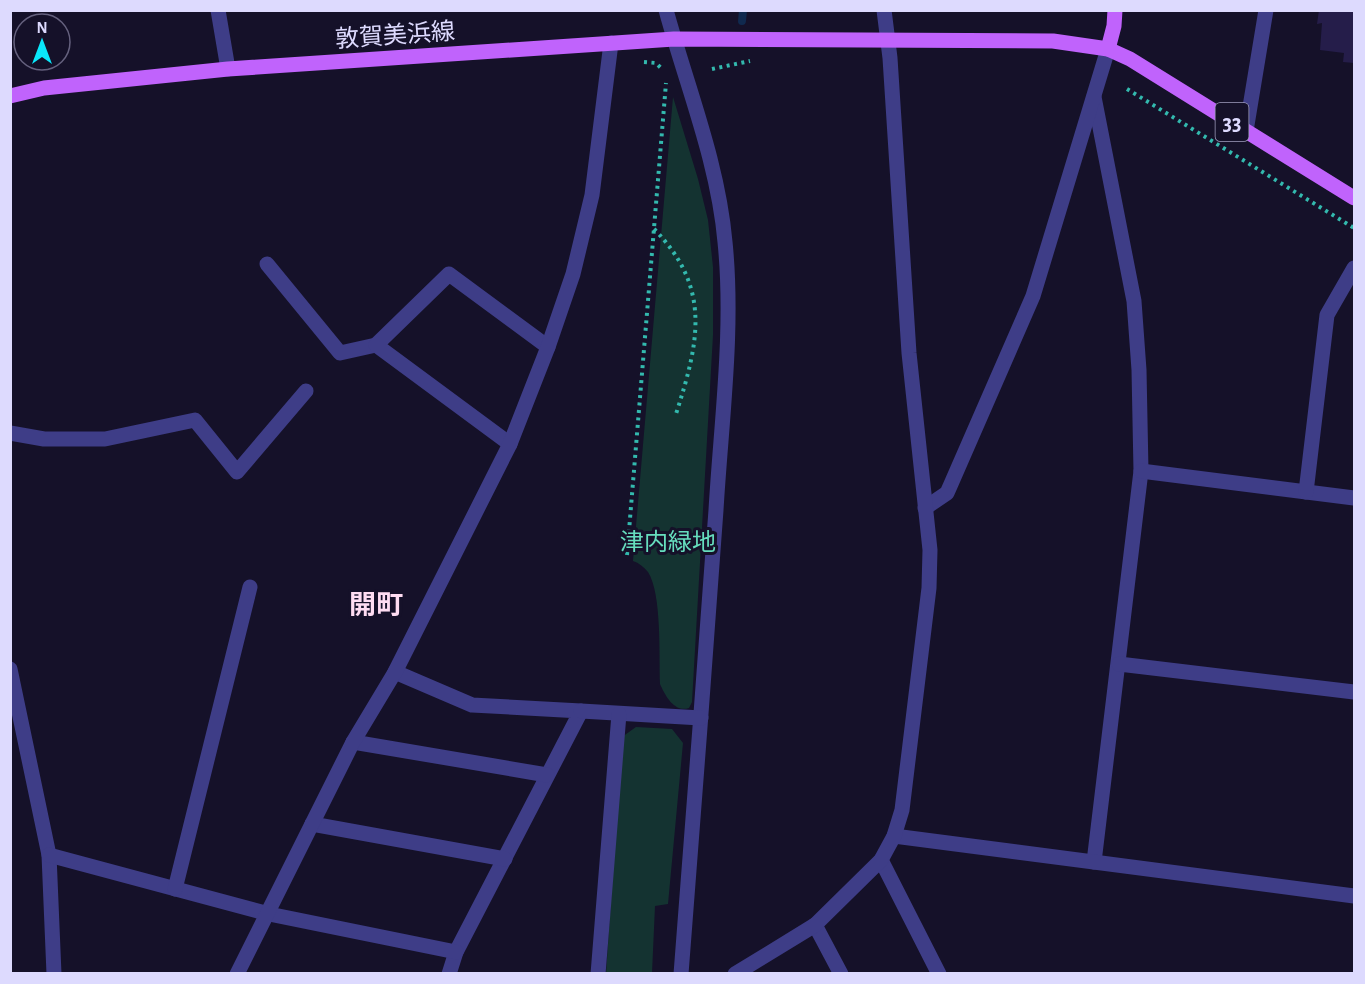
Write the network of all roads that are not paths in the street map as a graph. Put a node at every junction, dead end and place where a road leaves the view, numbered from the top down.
1 (218, 10) edge
2 (666, 10) edge
3 (884, 10) edge
4 (1115, 10) edge
5 (1266, 10) edge
6 (674, 39) junction
7 (888, 40) junction
8 (611, 43) junction
9 (1108, 49) junction
10 (228, 69) junction
11 (10, 96) edge
12 (1094, 97) junction
13 (1246, 131) junction
14 (1354, 198) edge
15 (267, 264) dead end
16 (1354, 268) edge
17 (376, 345) junction
18 (548, 347) junction
19 (306, 391) dead end
20 (10, 433) edge
21 (510, 444) junction
22 (1141, 471) junction
23 (1306, 492) junction
24 (1354, 498) edge
25 (926, 508) junction
26 (250, 587) dead end
27 (1119, 664) junction
28 (10, 669) edge
29 (396, 672) junction
30 (1354, 692) edge
31 (581, 711) junction
32 (619, 714) junction
33 (701, 718) junction
34 (353, 742) junction
35 (547, 775) junction
36 (312, 824) junction
37 (894, 836) junction
38 (49, 855) junction
39 (505, 859) junction
40 (881, 860) junction
41 (1094, 862) junction
42 (175, 889) junction
43 (1354, 896) edge
44 (269, 914) junction
45 (815, 925) junction
46 (456, 952) junction
47 (449, 973) edge
48 (54, 974) edge
49 (237, 974) edge
50 (598, 974) edge
51 (681, 974) edge
52 (735, 974) edge
53 (841, 974) edge
54 (939, 974) edge

1 - 10 street
2 - 6 street
3 - 7 street
4 - 9 main road
5 - 13 street
6 - 7 main road, 敦賀美浜線
6 - 8 main road, 敦賀美浜線
6 - 33 street
7 - 9 main road, 敦賀美浜線
7 - 25 street
8 - 10 main road, 敦賀美浜線
8 - 18 street
9 - 12 street
9 - 13 main road, 33
10 - 11 main road, 敦賀美浜線
12 - 22 street
12 - 25 street
13 - 14 main road, 33
15 - 17 street
16 - 23 street
17 - 18 street
17 - 21 street
18 - 21 street
19 - 20 street
21 - 29 street
22 - 23 street
22 - 27 street
23 - 24 street
25 - 37 street
26 - 42 street
27 - 30 street
27 - 41 street
28 - 38 street
29 - 31 street
29 - 34 street
31 - 32 street
31 - 35 street
32 - 33 street
32 - 50 street
33 - 51 street
34 - 35 street
34 - 36 street
35 - 39 street
36 - 39 street
36 - 44 street
37 - 40 street
37 - 41 street
38 - 42 street
38 - 48 street
39 - 46 street
40 - 45 street
40 - 54 street
41 - 43 street
42 - 44 street
44 - 46 street
44 - 49 street
45 - 52 street
45 - 53 street
46 - 47 street

